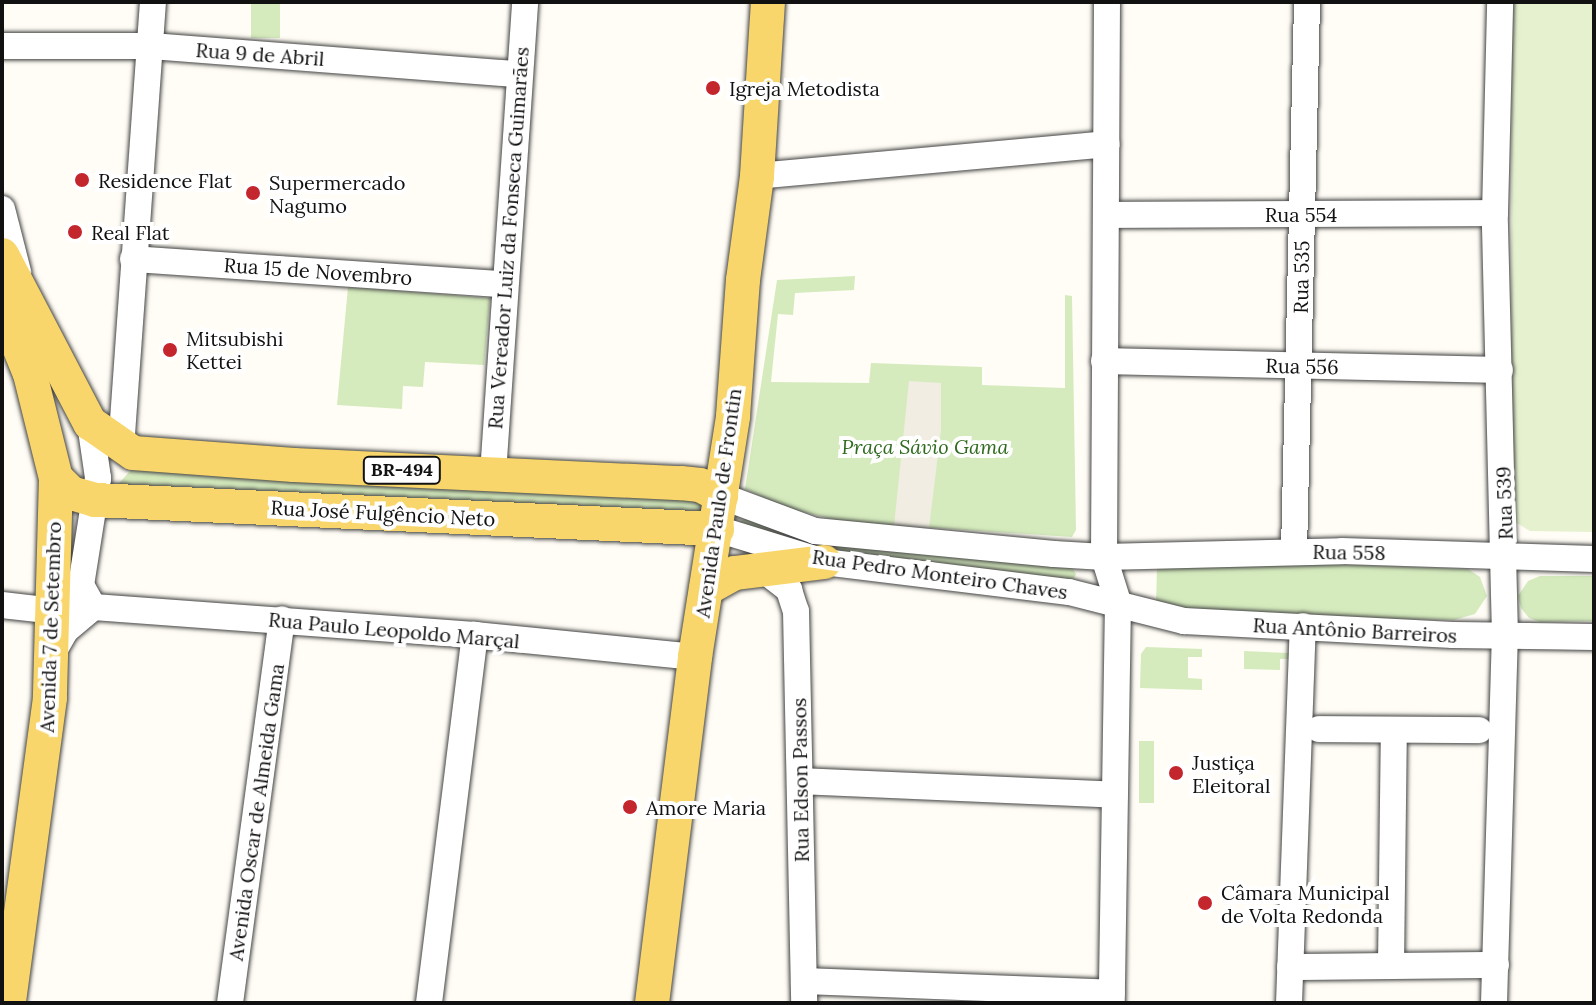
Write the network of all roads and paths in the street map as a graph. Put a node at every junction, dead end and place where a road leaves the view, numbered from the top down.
1 (153, 2) edge
2 (525, 2) edge
3 (768, 2) edge
4 (1094, 2) edge
5 (1107, 2) edge
6 (1124, 2) edge
7 (1307, 2) edge
8 (1500, 2) edge
9 (2, 46) edge
10 (151, 46) junction
11 (518, 74) junction
12 (1108, 76) junction
13 (1107, 144) junction
14 (757, 176) junction
15 (2, 209) edge
16 (1495, 213) junction
17 (1302, 214) junction
18 (1107, 215) junction
19 (2, 255) edge
20 (133, 259) junction
21 (504, 284) junction
22 (12, 298) edge
23 (126, 354) junction
24 (1104, 361) junction
25 (1298, 365) junction
26 (1500, 370) junction
27 (70, 390) junction
28 (90, 423) junction
29 (121, 448) junction
30 (493, 474) junction
31 (56, 478) junction
32 (95, 500) junction
33 (719, 512) junction
34 (1294, 551) junction
35 (1104, 557) junction
36 (1505, 557) junction
37 (1594, 559) edge
38 (824, 562) junction
39 (765, 571) junction
40 (1505, 586) junction
41 (706, 589) junction
42 (1069, 592) junction
43 (87, 596) junction
44 (1118, 602) junction
45 (2, 605) edge
46 (51, 609) junction
47 (282, 620) junction
48 (1303, 626) junction
49 (475, 635) junction
50 (1453, 635) junction
51 (1505, 636) junction
52 (1594, 637) edge
53 (695, 657) junction
54 (52, 667) junction
55 (1319, 729) dead end
56 (1394, 730) junction
57 (1479, 730) dead end
58 (800, 781) junction
59 (1115, 795) junction
60 (1391, 965) junction
61 (1496, 965) junction
62 (1290, 967) junction
63 (804, 992) edge
64 (1112, 998) edge
65 (9, 1003) edge
66 (230, 1003) edge
67 (429, 1003) edge
68 (652, 1003) edge
69 (1289, 1003) edge
70 (1494, 1003) edge

1 - 10 street
2 - 11 street, Rua Vereador Luiz da Fonseca Guimarães
3 - 14 main road, Avenida Paulo de Frontin
4 - 12 street
5 - 12 street
6 - 12 street
7 - 17 street, Rua 535
8 - 16 street, Rua 539
9 - 10 street, Rua 9 de Abril
10 - 11 street, Rua 9 de Abril
10 - 20 street
11 - 21 street, Rua Vereador Luiz da Fonseca Guimarães
12 - 13 street
13 - 14 street
13 - 18 street
14 - 33 main road, Avenida Paulo de Frontin
15 - 22 street, Avenida 7 de Setembro
16 - 17 street, Rua 554
16 - 26 street, Rua 539
17 - 18 street, Rua 554
17 - 25 street, Rua 535
18 - 24 street
19 - 22 main road, Avenida 7 de Setembro
20 - 21 street, Rua 15 de Novembro
20 - 23 street
21 - 30 street, Rua Vereador Luiz da Fonseca Guimarães
22 - 27 main road, Avenida 7 de Setembro
22 - 31 main road, Avenida 7 de Setembro
23 - 27 street
23 - 29 street
24 - 25 street, Rua 556
24 - 35 street
25 - 26 street, Rua 556
25 - 34 street, Rua 535
26 - 36 street, Rua 539
27 - 28 main road, Avenida 7 de Setembro
28 - 29 main road, BR-494
28 - 32 street, Avenida 7 de Setembro
29 - 30 main road, BR-494
30 - 33 main road, BR-494
31 - 32 main road, Rua José Fulgêncio Neto
31 - 46 main road, Avenida 7 de Setembro
32 - 33 main road, Rua José Fulgêncio Neto / BR-494
32 - 43 street, Avenida 7 de Setembro
33 - 35 street, Rua Pedro Monteiro Chaves
33 - 38 street, Rua Pedro Monteiro Chaves
33 - 41 main road, Avenida Paulo de Frontin
34 - 35 street, Rua 558
34 - 36 street, Rua 558
35 - 42 street
35 - 44 street
36 - 37 street, Rua 558
36 - 40 street, Rua 539
38 - 39 main road
38 - 42 street, Rua Pedro Monteiro Chaves
39 - 41 main road
39 - 58 street, Rua Edson Passos
40 - 50 street
40 - 51 street, Rua 539
41 - 53 main road, Avenida Paulo de Frontin
42 - 44 street, Rua Pedro Monteiro Chaves
43 - 46 street
43 - 47 street, Rua Paulo Leopoldo Marçal
43 - 54 street
44 - 48 street, Rua Antônio Barreiros
44 - 59 street
45 - 46 street
46 - 54 main road, Avenida 7 de Setembro
47 - 49 street, Rua Paulo Leopoldo Marçal
47 - 66 street, Avenida Oscar de Almeida Gama
48 - 50 street, Rua Antônio Barreiros
48 - 62 street
49 - 53 street, Rua Paulo Leopoldo Marçal
49 - 67 street
50 - 51 street, Rua Antônio Barreiros
51 - 52 street, Rua Antônio Barreiros
51 - 61 street, Rua 539
53 - 68 main road, Avenida Paulo de Frontin
54 - 65 main road, Avenida 7 de Setembro
55 - 56 street
56 - 57 street
56 - 60 street
58 - 59 street
58 - 63 street, Rua Edson Passos
59 - 64 street
60 - 61 street
60 - 62 street
61 - 70 street, Rua 539
62 - 69 street
63 - 64 street

